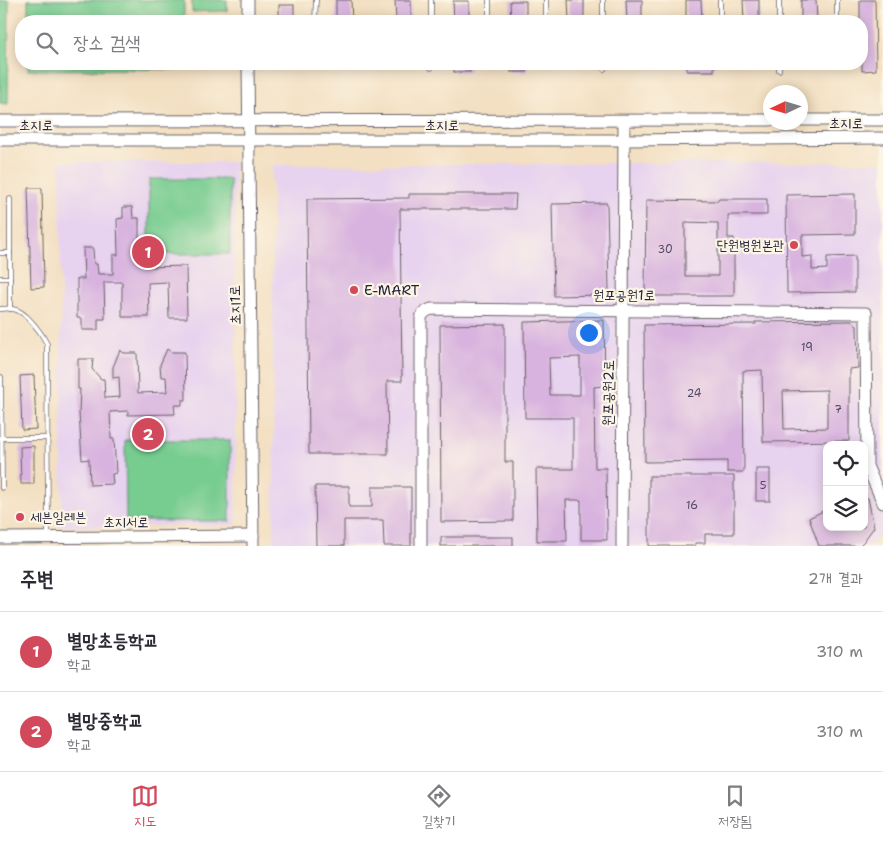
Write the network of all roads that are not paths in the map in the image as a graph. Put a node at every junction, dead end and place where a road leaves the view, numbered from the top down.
1 (248, 0) edge
2 (316, 0) edge
3 (431, 0) edge
4 (489, 0) edge
5 (546, 0) edge
6 (603, 0) edge
7 (720, 0) edge
8 (779, 0) edge
9 (837, 0) edge
10 (248, 15) edge
11 (315, 15) edge
12 (431, 15) edge
13 (488, 15) edge
14 (546, 15) edge
15 (603, 15) edge
16 (720, 15) edge
17 (779, 15) edge
18 (837, 15) edge
19 (248, 70) edge
20 (248, 120) junction
21 (763, 120) edge
22 (808, 120) edge
23 (883, 120) edge
24 (0, 121) edge
25 (624, 121) junction
26 (883, 138) edge
27 (0, 140) edge
28 (248, 140) junction
29 (624, 140) junction
30 (10, 199) dead end
31 (0, 253) edge
32 (10, 253) junction
33 (0, 278) edge
34 (10, 278) junction
35 (10, 308) junction
36 (0, 309) edge
37 (624, 310) junction
38 (1, 377) dead end
39 (1, 438) edge
40 (48, 438) junction
41 (2, 488) dead end
42 (883, 503) edge
43 (0, 538) edge
44 (48, 538) junction
45 (253, 541) edge
46 (421, 546) edge
47 (622, 546) edge

1 - 10 street
2 - 11 lane
3 - 12 lane
4 - 13 lane
5 - 14 lane
6 - 15 lane
7 - 16 lane
8 - 17 lane
9 - 18 lane
19 - 20 street, 초지1로
20 - 24 street, 초지로
20 - 25 street, 초지로
20 - 28 street, 초지1로
21 - 25 street, 초지로
22 - 23 street, 초지로
25 - 29 street, 원포공원2로
26 - 29 street, 초지로
27 - 28 street, 초지로
28 - 29 street, 초지로
28 - 45 street, 초지1로
29 - 37 street, 원포공원2로
30 - 32 lane
31 - 32 lane
32 - 34 lane
33 - 34 lane
34 - 35 lane
35 - 36 lane
35 - 40 lane
37 - 42 street, 원포공원1로
37 - 46 street, 원포공원1로
37 - 47 street, 원포공원2로
38 - 39 lane
39 - 40 lane
39 - 41 lane
40 - 44 lane
43 - 44 street, 초지서로
44 - 45 street, 초지서로

